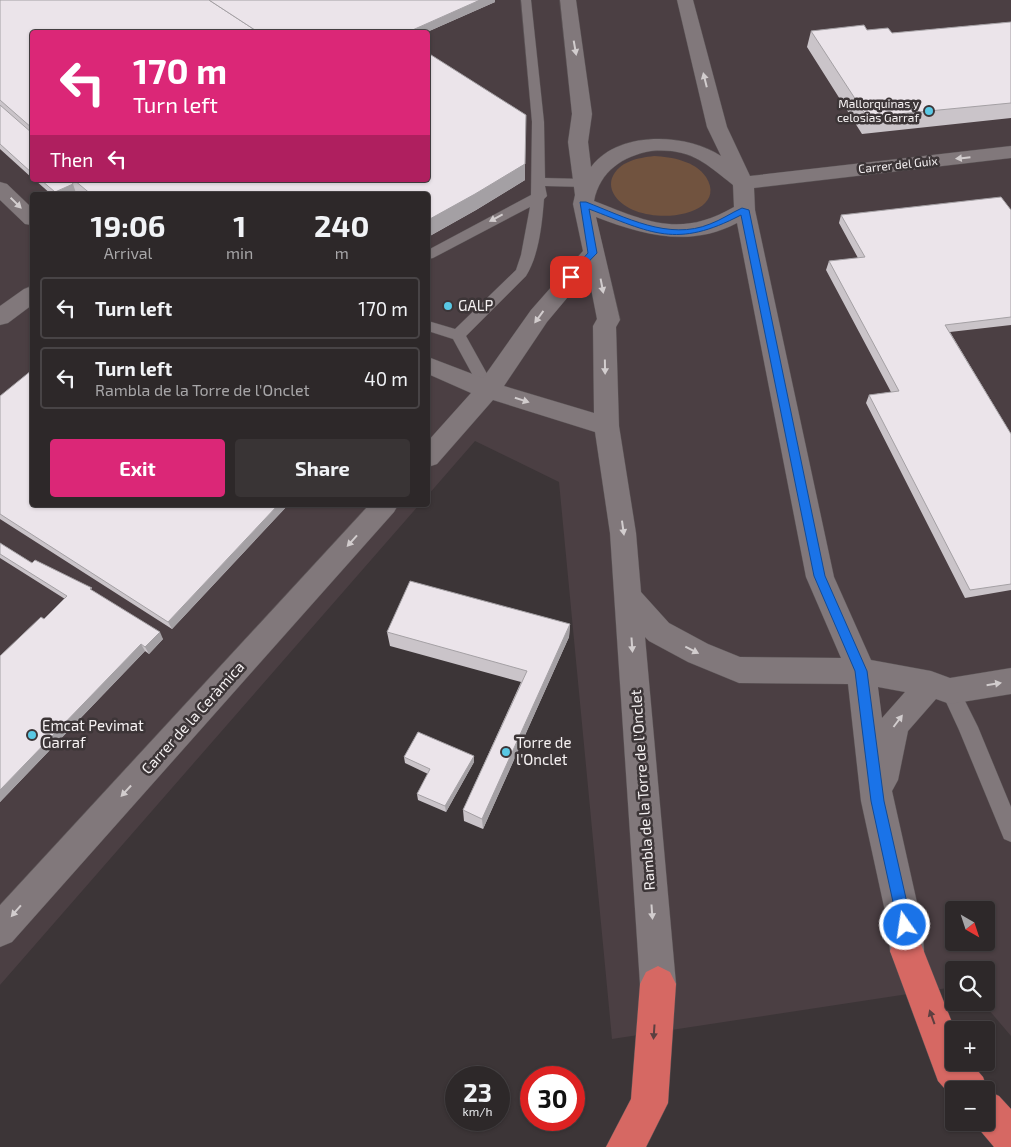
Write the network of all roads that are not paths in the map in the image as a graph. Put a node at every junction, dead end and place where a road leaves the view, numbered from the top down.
1 (526, 0) edge
2 (568, 0) edge
3 (685, 0) edge
4 (1011, 152) edge
5 (730, 154) junction
6 (785, 178) junction
7 (743, 183) junction
8 (0, 188) edge
9 (540, 189) junction
10 (584, 194) junction
11 (745, 210) junction
12 (30, 217) edge
13 (593, 253) junction
14 (430, 254) edge
15 (30, 295) edge
16 (0, 317) edge
17 (430, 327) edge
18 (458, 335) junction
19 (430, 366) edge
20 (488, 390) junction
21 (607, 426) junction
22 (430, 456) edge
23 (383, 507) edge
24 (629, 597) junction
25 (861, 671) junction
26 (1011, 681) edge
27 (940, 688) junction
28 (877, 801) junction
29 (1011, 832) edge
30 (0, 930) edge
31 (908, 951) joint
32 (658, 984) joint
33 (962, 1081) edge
34 (995, 1119) edge
35 (1011, 1138) edge
36 (624, 1147) edge

1 - 9 lane
2 -> 10 street, Rambla de la Torre de l'Onclet
5 -> 3 street
4 -> 6 street, Carrer del Guix
5 - 6 street
5 - 7 street
6 - 7 street, Carrer del Guix
7 - 10 street
7 - 11 street
8 -> 12 street
9 - 10 lane
9 -> 14 lane
9 - 18 lane
10 - 11 street
10 - 13 street, Rambla de la Torre de l'Onclet
11 - 25 street
13 -> 20 street
13 -> 21 street, Rambla de la Torre de l'Onclet
15 - 16 street
17 - 18 lane
18 - 20 lane
19 - 20 street
20 -> 21 street
20 - 22 street
21 -> 24 street, Rambla de la Torre de l'Onclet
23 -> 30 street, Carrer de la Ceràmica
24 -> 25 street
24 -> 32 street, Rambla de la Torre de l'Onclet
25 - 27 street
25 - 28 street
27 -> 26 street
28 -> 27 street
27 - 29 lane
28 - 31 street
33 -> 31 highway
32 -> 36 highway
34 - 35 highway

